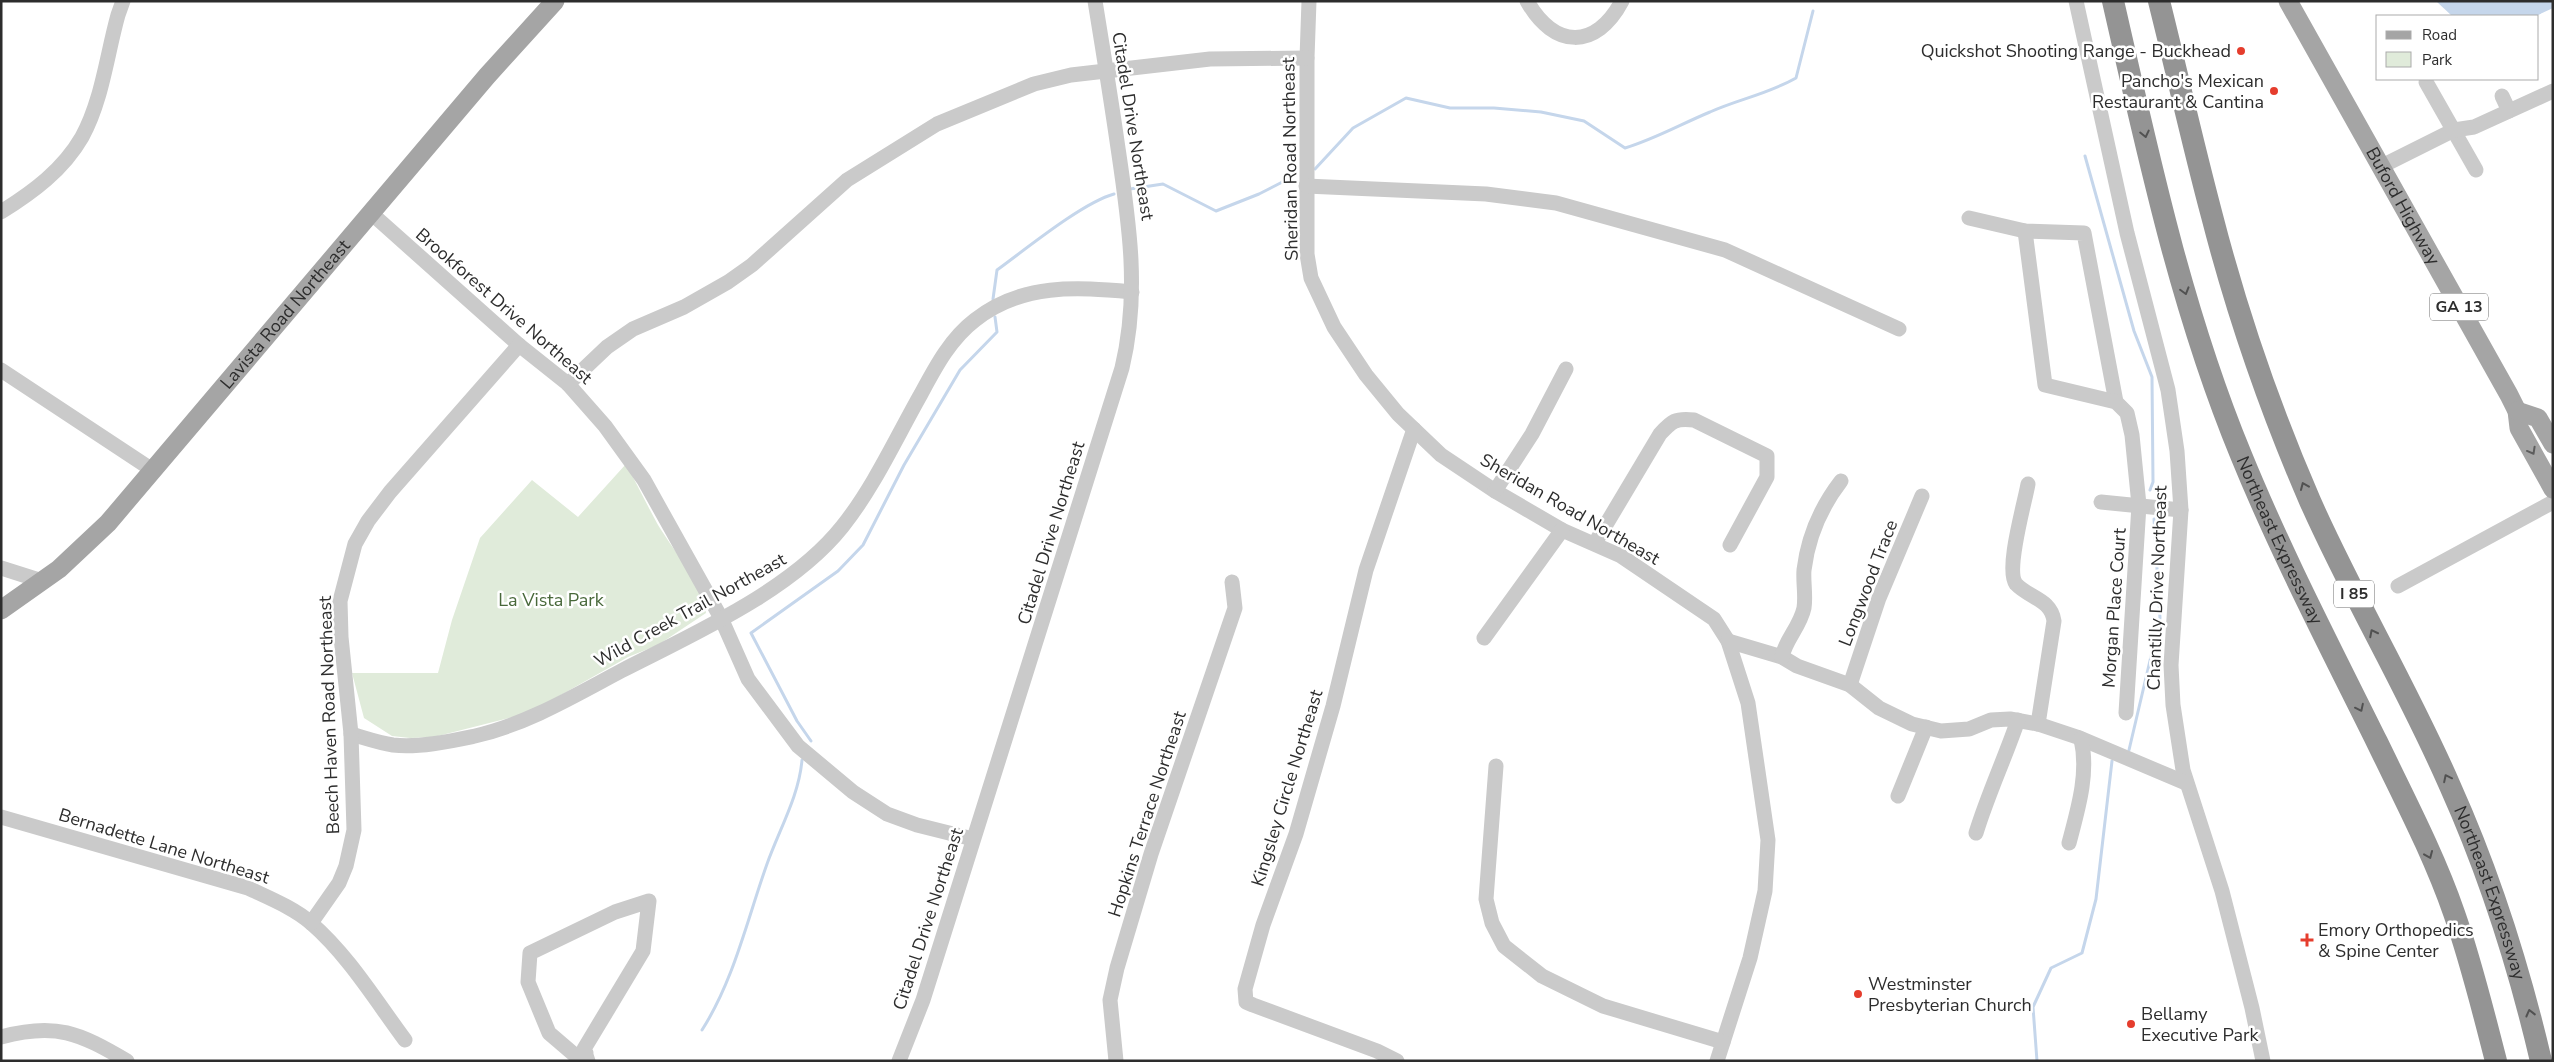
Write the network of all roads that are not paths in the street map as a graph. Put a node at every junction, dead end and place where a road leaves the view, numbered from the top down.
1 (123, 1) edge
2 (555, 1) edge
3 (1095, 1) edge
4 (1309, 1) edge
5 (1528, 1) edge
6 (1622, 1) edge
7 (2076, 1) edge
8 (2113, 1) edge
9 (2288, 1) edge
10 (2163, 8) edge
11 (1307, 58) junction
12 (1106, 72) junction
13 (2426, 82) dead end
14 (2553, 91) edge
15 (2502, 96) dead end
16 (2509, 111) junction
17 (2454, 130) junction
18 (2382, 166) junction
19 (2476, 170) dead end
20 (1306, 186) junction
21 (1, 212) edge
22 (371, 213) junction
23 (1969, 218) dead end
24 (2025, 231) junction
25 (1132, 292) junction
26 (1899, 329) dead end
27 (519, 345) junction
28 (1566, 369) dead end
29 (1, 370) edge
30 (568, 384) junction
31 (2116, 402) junction
32 (2517, 411) junction
33 (1414, 430) junction
34 (2553, 444) edge
35 (154, 471) junction
36 (1841, 481) dead end
37 (2028, 484) dead end
38 (2553, 489) edge
39 (1495, 491) junction
40 (1922, 496) dead end
41 (2101, 502) dead end
42 (2553, 502) edge
43 (2139, 505) junction
44 (2181, 510) junction
45 (1562, 530) junction
46 (1595, 544) junction
47 (1730, 545) dead end
48 (1, 568) edge
49 (42, 580) junction
50 (1232, 582) dead end
51 (2398, 586) dead end
52 (1, 610) edge
53 (721, 618) junction
54 (1484, 638) dead end
55 (1728, 641) junction
56 (1782, 657) junction
57 (1850, 684) junction
58 (2126, 713) dead end
59 (2018, 720) junction
60 (2038, 724) junction
61 (1926, 727) junction
62 (351, 734) junction
63 (2081, 739) junction
64 (1496, 766) dead end
65 (2186, 783) junction
66 (1898, 796) dead end
67 (1, 816) edge
68 (1976, 833) dead end
69 (973, 839) junction
70 (2069, 842) dead end
71 (311, 923) junction
72 (1, 1037) edge
73 (405, 1040) dead end
74 (1723, 1042) junction
75 (1376, 1056) edge
76 (587, 1057) edge
77 (127, 1061) edge
78 (899, 1061) edge
79 (1116, 1061) edge
80 (1397, 1061) edge
81 (1717, 1061) edge
82 (2263, 1061) edge
83 (2496, 1061) edge
84 (2542, 1061) edge

1 - 21 street
2 - 22 main road, Lavista Road Northeast
3 - 12 street, Citadel Drive Northeast
4 - 11 street, Sheridan Road Northeast
5 - 6 street
7 - 44 street, Chantilly Drive Northeast
8 -> 83 highway, Northeast Expressway / I 85
9 - 18 main road, Buford Highway / GA 13
84 -> 10 highway, Northeast Expressway / I 85
11 - 12 street
11 - 20 street, Sheridan Road Northeast
12 - 25 street, Citadel Drive Northeast
12 - 30 street
13 - 17 street
14 - 16 street
15 - 16 street
16 - 17 street
17 - 18 street
17 - 19 street
18 - 32 main road, Buford Highway / GA 13
20 - 26 street
20 - 33 street, Sheridan Road Northeast
22 - 27 street, Brookforest Drive Northeast
22 - 35 main road, Lavista Road Northeast
23 - 24 street, Morgan Place Court
24 - 31 street
24 - 31 street, Morgan Place Court
25 - 53 street, Wild Creek Trail Northeast
25 - 69 street, Citadel Drive Northeast
27 - 30 street, Brookforest Drive Northeast
27 - 62 street, Beech Haven Road Northeast
28 - 39 street
29 - 35 street
30 - 53 street, Brookforest Drive Northeast
31 - 43 street, Morgan Place Court
32 - 34 main road
32 -> 38 main road, Buford Highway / GA 13
33 - 39 street, Sheridan Road Northeast
33 - 75 street, Kingsley Circle Northeast
35 - 49 main road, Lavista Road Northeast
36 - 56 street
37 - 60 street
39 - 45 street, Sheridan Road Northeast
40 - 57 street, Longwood Trace
41 - 43 street, Morgan Place Court
42 - 51 street
43 - 44 street, Morgan Place Court
43 - 58 street, Morgan Place Court
44 - 65 street, Chantilly Drive Northeast
45 - 46 street, Sheridan Road Northeast
45 - 54 street
46 - 47 street
46 - 55 street, Sheridan Road Northeast
48 - 49 street
49 - 52 main road, Lavista Road Northeast
50 - 79 street, Hopkins Terrace Northeast
53 - 62 street, Wild Creek Trail Northeast
53 - 69 street, Brookforest Drive Northeast
55 - 56 street
55 - 74 street, Sheridan Road Northeast
56 - 57 street
57 - 61 street
59 - 60 street
59 - 61 street
59 - 68 street
60 - 63 street
61 - 66 street
62 - 71 street, Beech Haven Road Northeast
63 - 65 street
63 - 70 street
64 - 74 street
65 - 82 street, Chantilly Drive Northeast
67 - 71 street, Bernadette Lane Northeast
69 - 78 street, Citadel Drive Northeast
71 - 73 street, Bernadette Lane Northeast
72 - 77 street
74 - 81 street, Sheridan Road Northeast
75 - 80 street, Kingsley Circle Northeast
76 - 76 street

